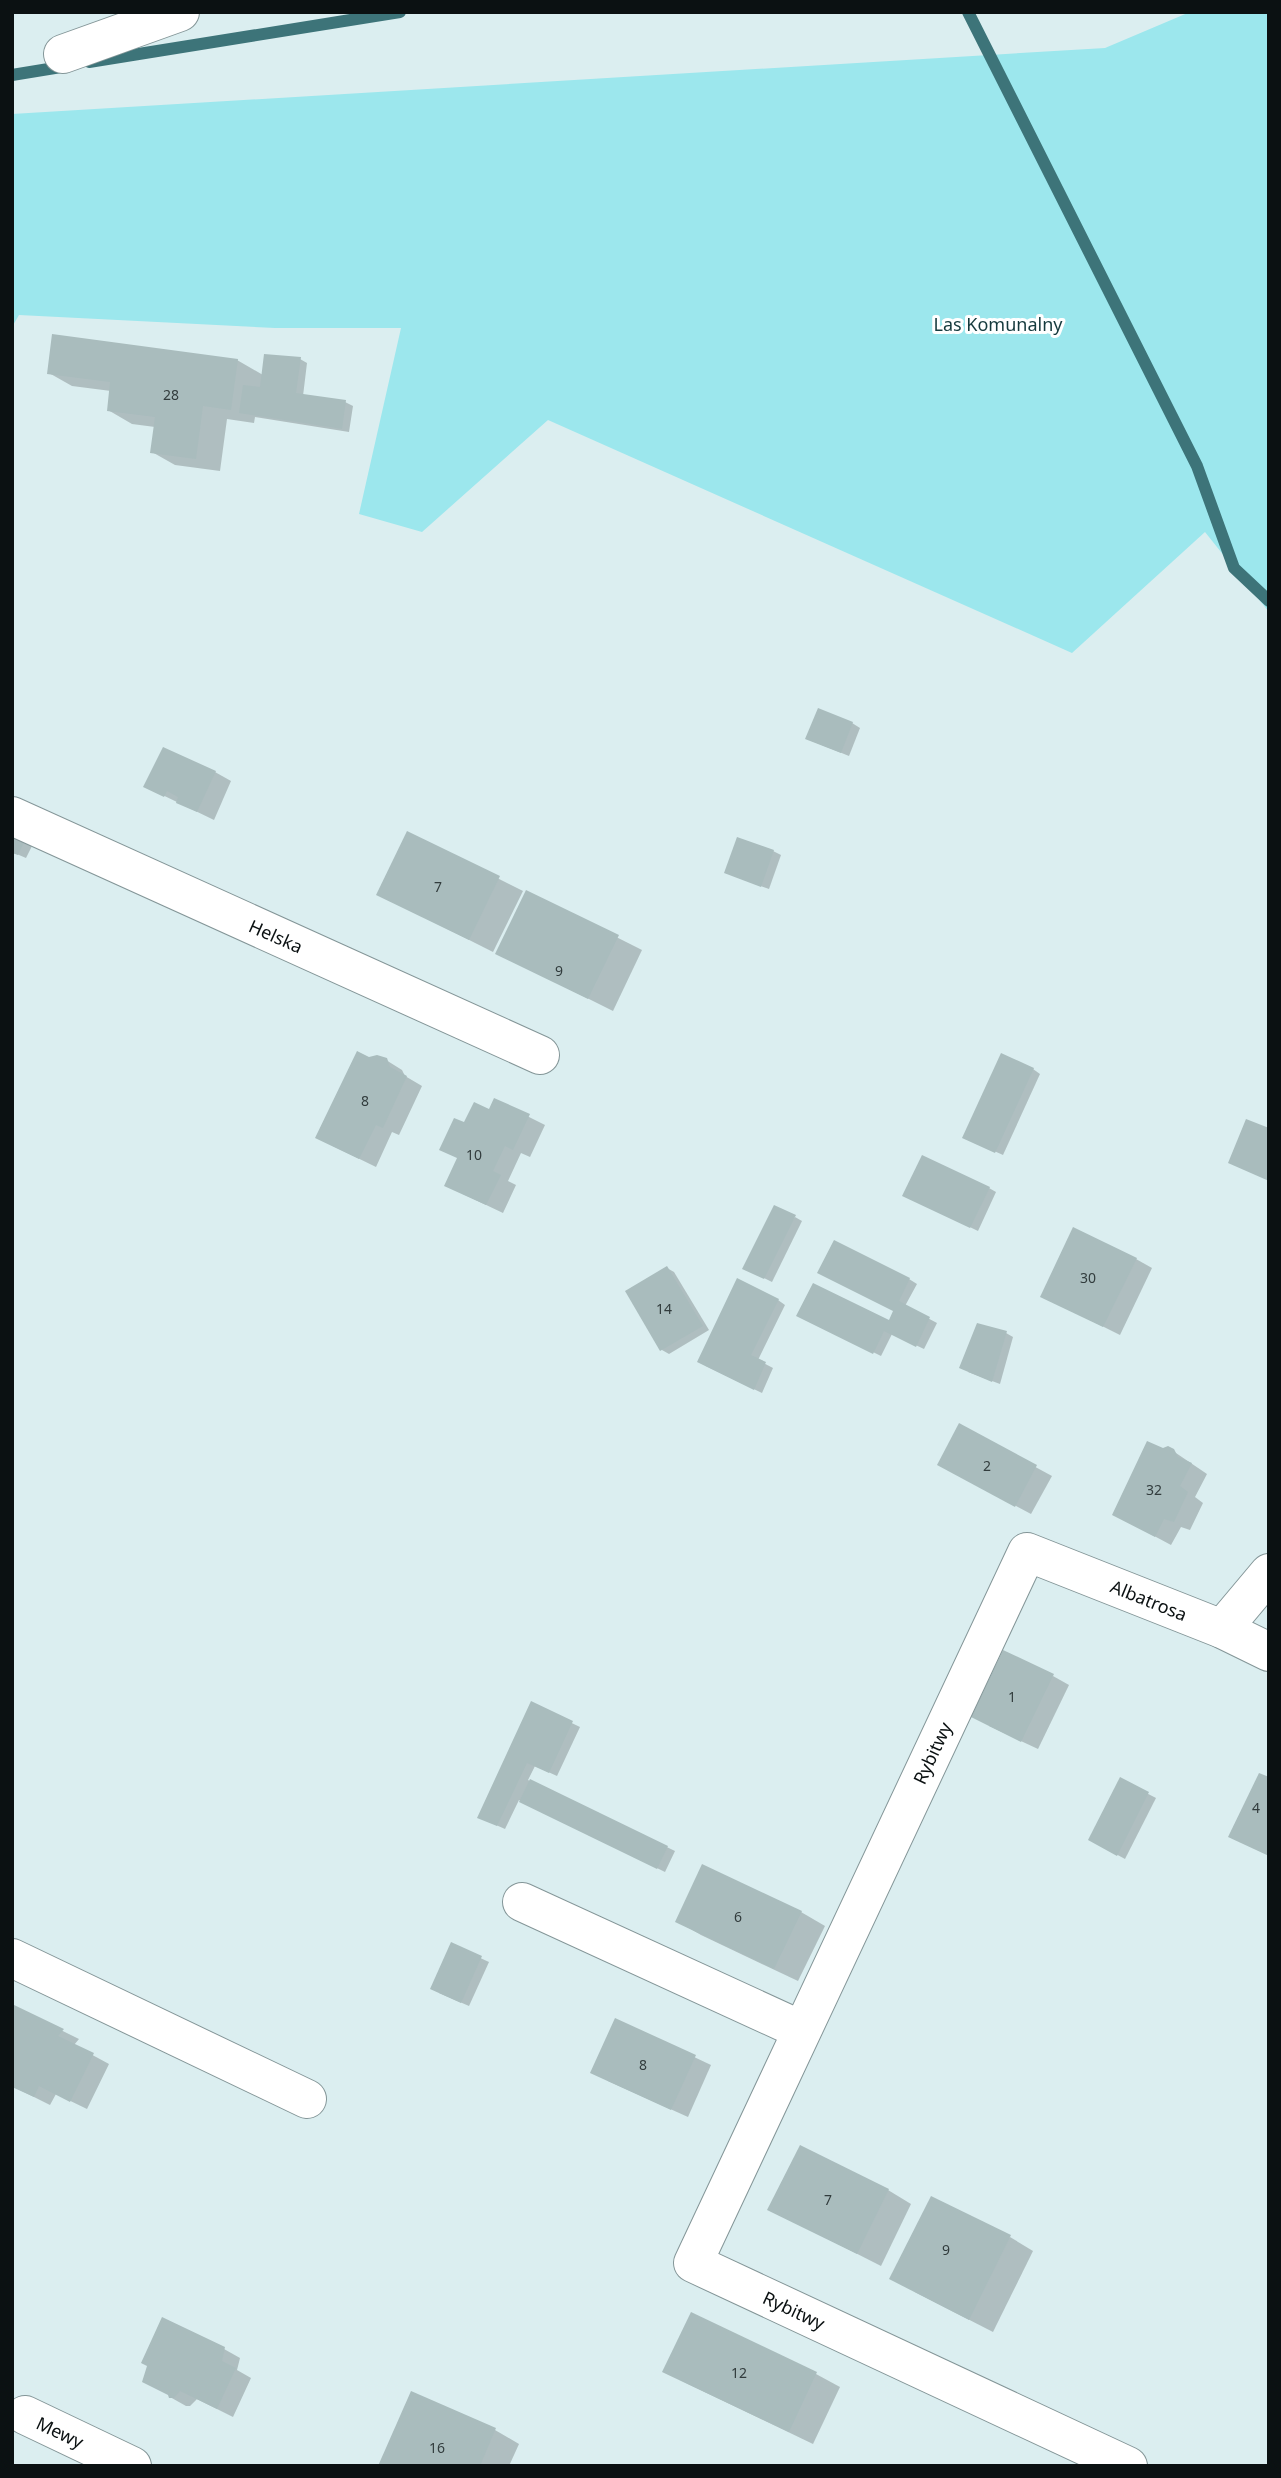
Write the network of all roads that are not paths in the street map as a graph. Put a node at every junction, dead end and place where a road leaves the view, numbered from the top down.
1 (180, 12) edge
2 (63, 54) dead end
3 (12, 816) edge
4 (540, 1055) dead end
5 (1027, 1552) joint
6 (1269, 1573) edge
7 (1222, 1629) junction
8 (1269, 1652) edge
9 (522, 1902) dead end
10 (12, 1958) edge
11 (802, 2030) junction
12 (307, 2099) dead end
13 (25, 2415) dead end
14 (132, 2466) edge
15 (1128, 2466) edge

1 - 2 street
3 - 4 street, Helska
5 - 7 street, Albatrosa
5 - 11 street, Rybitwy
6 - 7 street
7 - 8 street, Albatrosa
9 - 11 street
10 - 12 street
11 - 15 street, Rybitwy
13 - 14 street, Mewy

